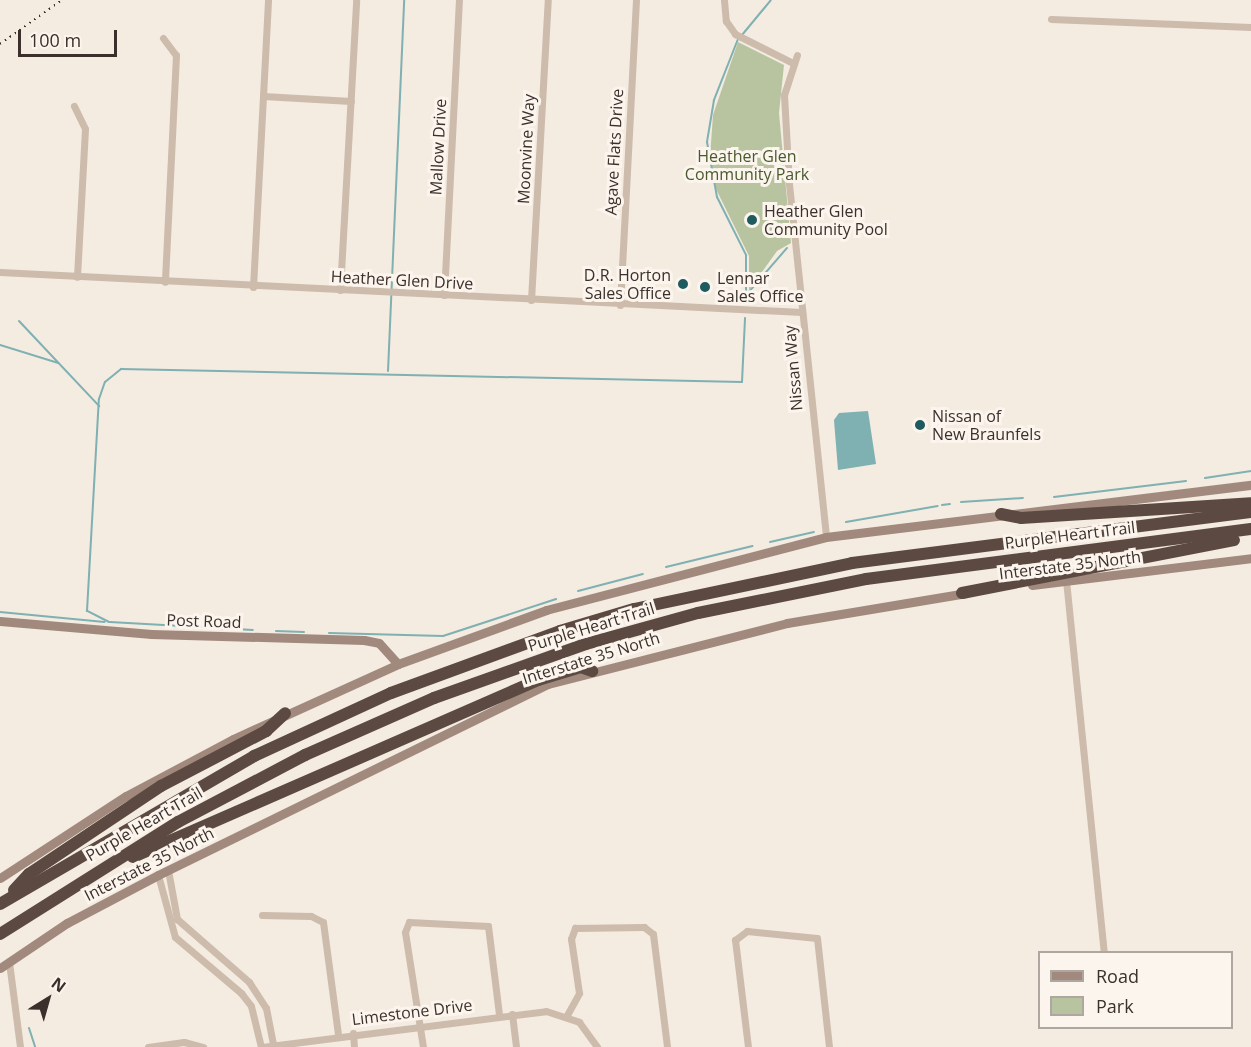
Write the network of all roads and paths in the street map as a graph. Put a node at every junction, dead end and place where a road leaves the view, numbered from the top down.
1 (268, 0) edge
2 (356, 0) edge
3 (459, 0) edge
4 (548, 0) edge
5 (636, 0) edge
6 (724, 0) edge
7 (1051, 19) dead end
8 (1251, 27) edge
9 (164, 38) dead end
10 (797, 55) dead end
11 (793, 63) junction
12 (263, 96) junction
13 (351, 102) junction
14 (74, 106) dead end
15 (0, 272) edge
16 (77, 277) junction
17 (165, 282) junction
18 (253, 287) junction
19 (340, 290) junction
20 (444, 295) junction
21 (531, 300) junction
22 (620, 305) junction
23 (802, 312) junction
24 (1251, 485) edge
25 (1251, 503) edge
26 (1251, 512) edge
27 (1001, 514) junction
28 (1251, 529) edge
29 (826, 537) junction
30 (1251, 537) edge
31 (1251, 558) edge
32 (1066, 580) junction
33 (962, 593) junction
34 (0, 621) edge
35 (398, 664) junction
36 (592, 671) junction
37 (285, 713) junction
38 (168, 870) junction
39 (158, 875) junction
40 (0, 878) edge
41 (1, 903) edge
42 (262, 915) dead end
43 (0, 934) edge
44 (0, 941) edge
45 (1104, 951) edge
46 (9, 962) junction
47 (0, 968) edge
48 (499, 1014) junction
49 (512, 1014) junction
50 (567, 1015) junction
51 (419, 1025) junction
52 (353, 1033) junction
53 (338, 1035) junction
54 (273, 1043) junction
55 (20, 1047) edge
56 (148, 1047) edge
57 (203, 1047) edge
58 (261, 1047) edge
59 (354, 1047) edge
60 (423, 1047) edge
61 (516, 1047) edge
62 (597, 1047) edge
63 (667, 1047) edge
64 (747, 1047) edge
65 (829, 1047) edge

1 - 12 street
2 - 13 street
3 - 20 street, Mallow Drive
4 - 21 street, Moonvine Way
5 - 22 street, Agave Flats Drive
6 - 11 street
7 - 8 street
9 - 17 street
10 - 11 street, Nissan Way
11 - 23 street, Nissan Way
12 - 13 street
12 - 18 street
13 - 19 street
14 - 16 street
15 - 16 street, Heather Glen Drive
16 - 17 street, Heather Glen Drive
17 - 18 street, Heather Glen Drive
18 - 19 street, Heather Glen Drive
19 - 20 street, Heather Glen Drive
20 - 21 street, Heather Glen Drive
21 - 22 street, Heather Glen Drive
22 - 23 street, Heather Glen Drive
23 - 29 street, Nissan Way
24 - 27 main road
25 - 27 highway
26 - 41 highway, Purple Heart Trail
27 - 29 main road
28 - 43 highway, Purple Heart Trail
29 - 35 main road
30 - 33 highway
31 - 32 main road, Interstate 35 North
32 - 33 main road, Interstate 35 North
32 - 45 street
33 - 36 main road, Interstate 35 North
34 - 35 main road, Post Road
35 - 37 main road
36 - 38 main road, Interstate 35 North
36 - 44 highway
37 - 40 main road
37 - 41 highway
38 - 39 main road, Interstate 35 North
38 - 54 street
39 - 46 main road, Interstate 35 North
39 - 58 street
42 - 53 street
46 - 47 main road, Interstate 35 North
46 - 55 street
48 - 49 street, Limestone Drive
48 - 51 street, Limestone Drive
48 - 51 street
49 - 50 street, Limestone Drive
49 - 61 street
50 - 62 street
50 - 63 street
51 - 52 street, Limestone Drive
51 - 60 street
52 - 53 street, Limestone Drive
52 - 59 street
53 - 54 street, Limestone Drive
54 - 58 street, Limestone Drive
56 - 57 street
64 - 65 street

